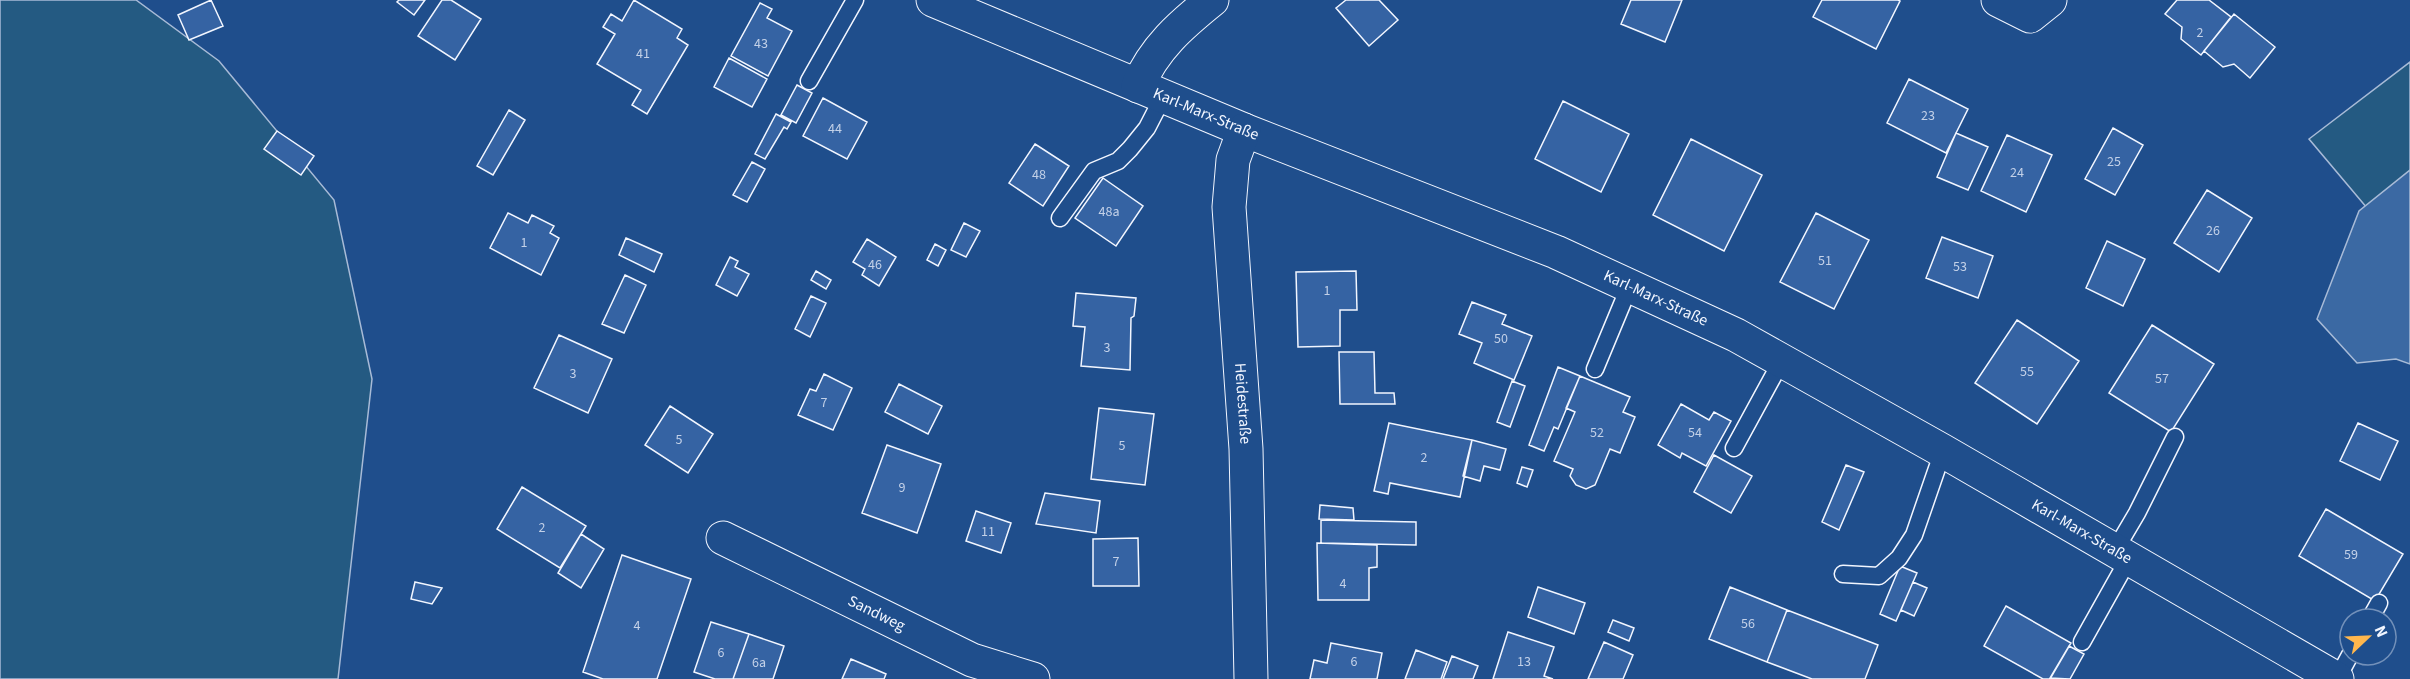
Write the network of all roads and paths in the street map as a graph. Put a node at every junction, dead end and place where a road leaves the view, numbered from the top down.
1 (855, 0) edge
2 (933, 0) edge
3 (1212, 0) edge
4 (1998, 0) edge
5 (2040, 8) edge
6 (809, 81) dead end
7 (1151, 91) junction
8 (1244, 130) junction
9 (1060, 218) dead end
10 (1630, 285) junction
11 (1782, 360) junction
12 (1595, 369) dead end
13 (2175, 437) dead end
14 (1734, 448) dead end
15 (1943, 451) junction
16 (723, 538) dead end
17 (2121, 556) junction
18 (1843, 574) dead end
19 (2379, 603) dead end
20 (2377, 607) edge
21 (2082, 642) dead end
22 (1033, 679) edge
23 (1251, 679) edge
24 (2337, 679) edge

1 - 6 lane
2 - 7 street, Karl-Marx-Straße
3 - 7 street
4 - 5 street
7 - 8 street, Karl-Marx-Straße
7 - 9 lane
8 - 10 street, Karl-Marx-Straße
8 - 23 street, Heidestraße
10 - 11 street, Karl-Marx-Straße
10 - 12 lane
11 - 14 lane
11 - 15 street, Karl-Marx-Straße
13 - 17 lane
15 - 17 street, Karl-Marx-Straße
15 - 18 lane
16 - 22 street, Sandweg
17 - 21 lane
17 - 24 street, Karl-Marx-Straße
19 - 20 lane

